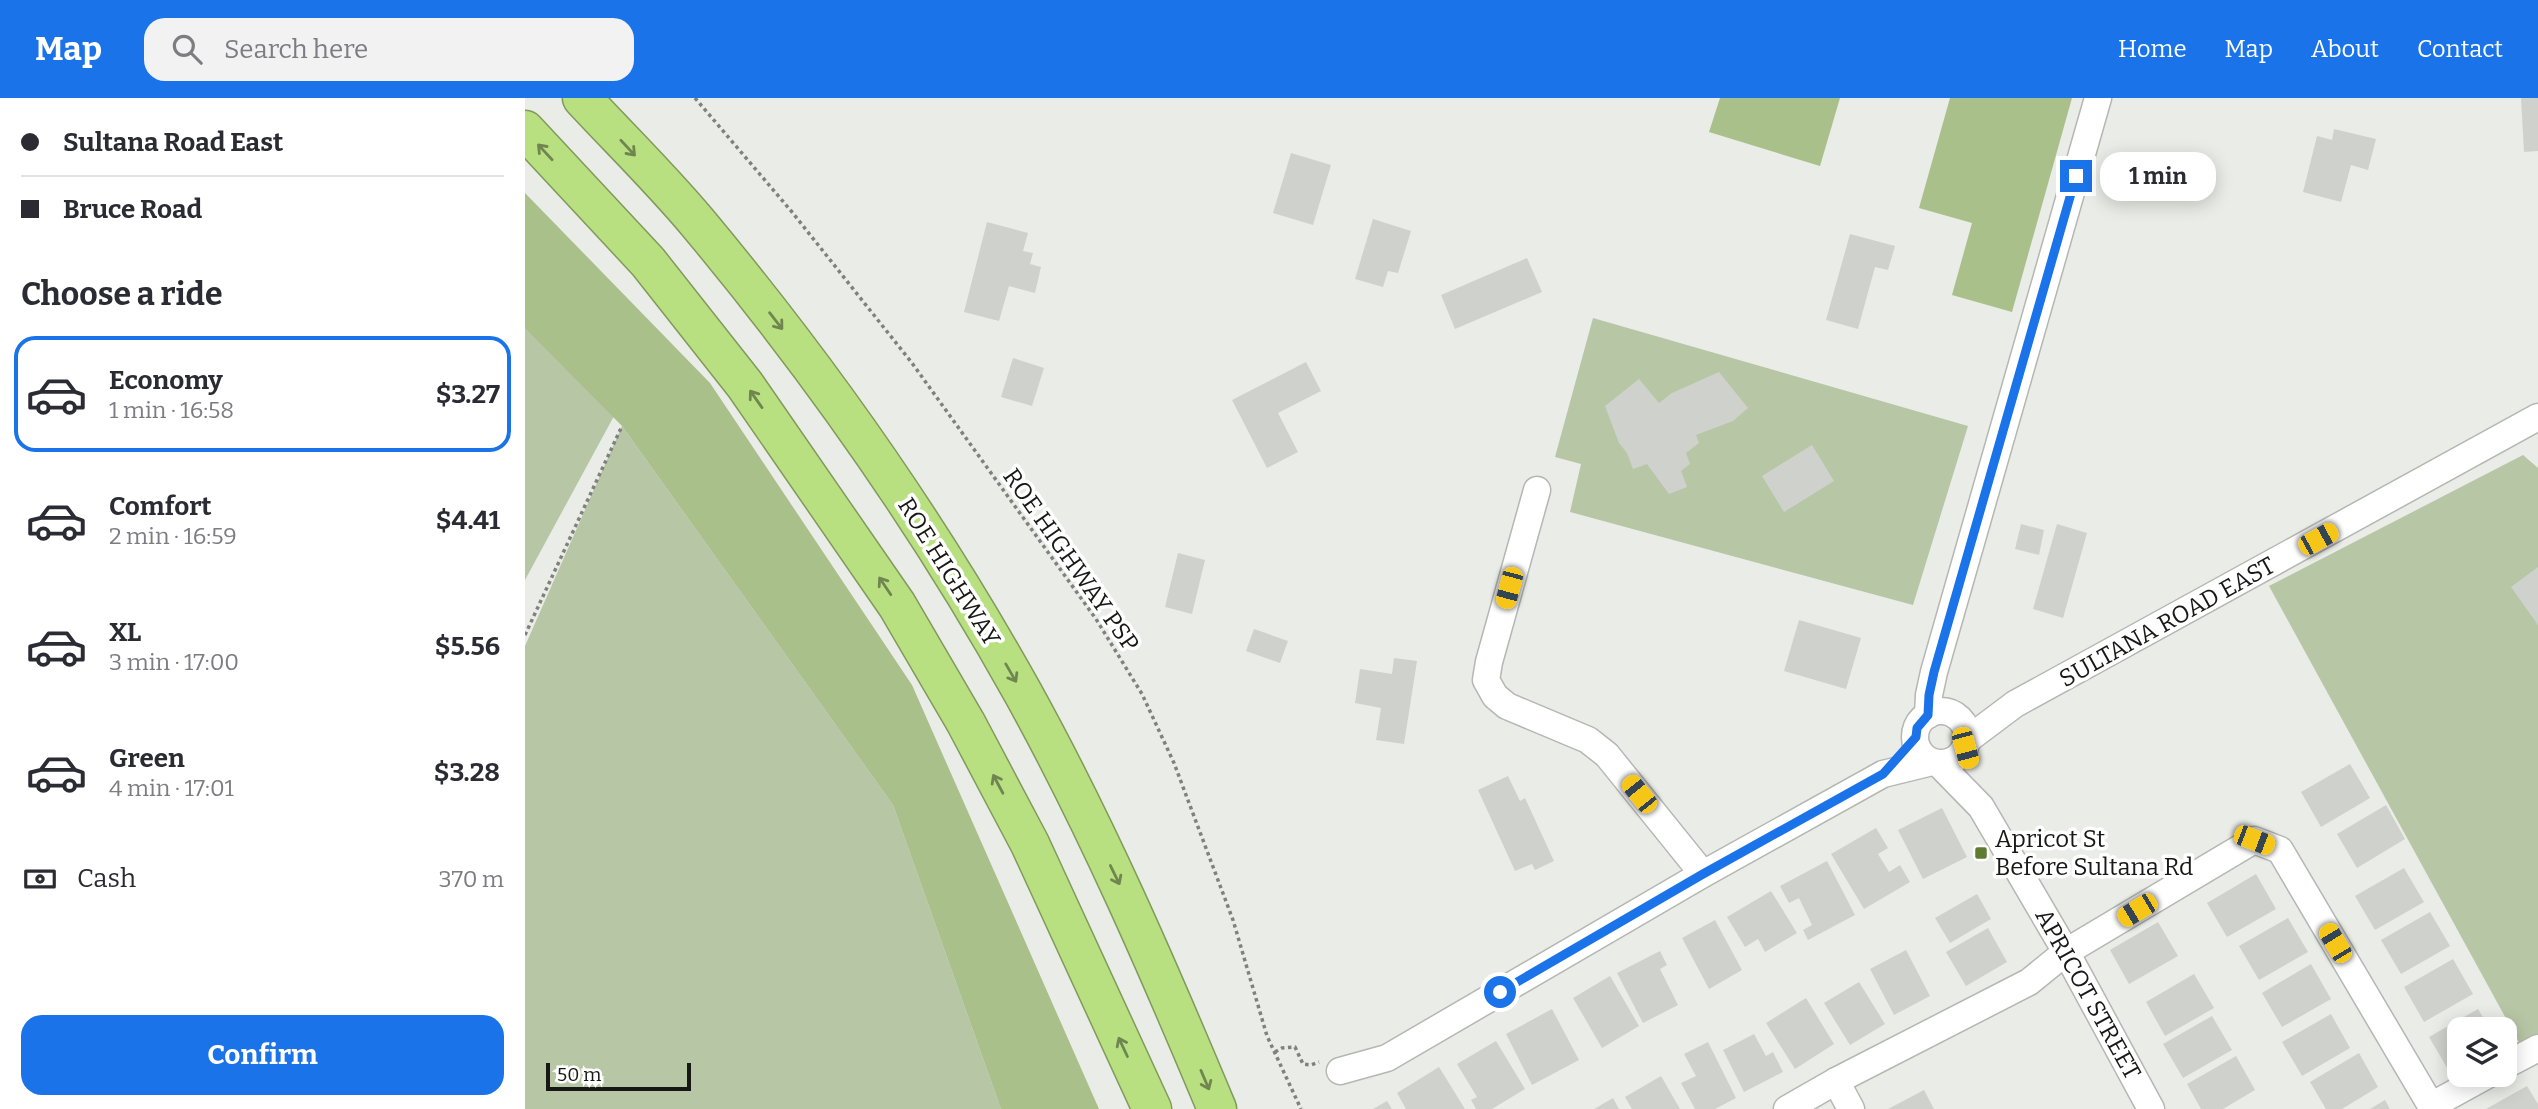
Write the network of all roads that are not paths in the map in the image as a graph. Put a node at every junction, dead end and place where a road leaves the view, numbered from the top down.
1 (582, 98) edge
2 (2098, 98) edge
3 (525, 130) edge
4 (2538, 417) edge
5 (1537, 490) dead end
6 (1948, 729) junction
7 (1936, 763) junction
8 (1883, 774) junction
9 (1981, 807) junction
10 (1703, 874) junction
11 (2066, 952) junction
12 (2538, 1048) edge
13 (2517, 1059) edge
14 (1341, 1071) road end
15 (1836, 1082) junction
16 (2467, 1087) edge
17 (2432, 1108) edge
18 (1152, 1109) edge
19 (1217, 1109) edge
20 (1787, 1109) edge
21 (1851, 1109) edge
22 (2151, 1109) edge

1 -> 19 highway, ROE HIGHWAY
2 - 6 street
18 -> 3 highway
4 - 6 street, SULTANA ROAD EAST
5 - 10 street
6 - 7 street, SULTANA ROAD EAST
6 - 7 street, APRICOT STREET
6 - 8 street
6 - 9 street, APRICOT STREET
7 - 8 street
7 - 9 street, APRICOT STREET
8 - 10 street
9 - 11 street, APRICOT STREET
10 - 14 street
11 - 15 street
11 - 17 street
11 - 22 street, APRICOT STREET
12 - 13 street
15 - 20 street
15 - 21 street
16 - 17 street

